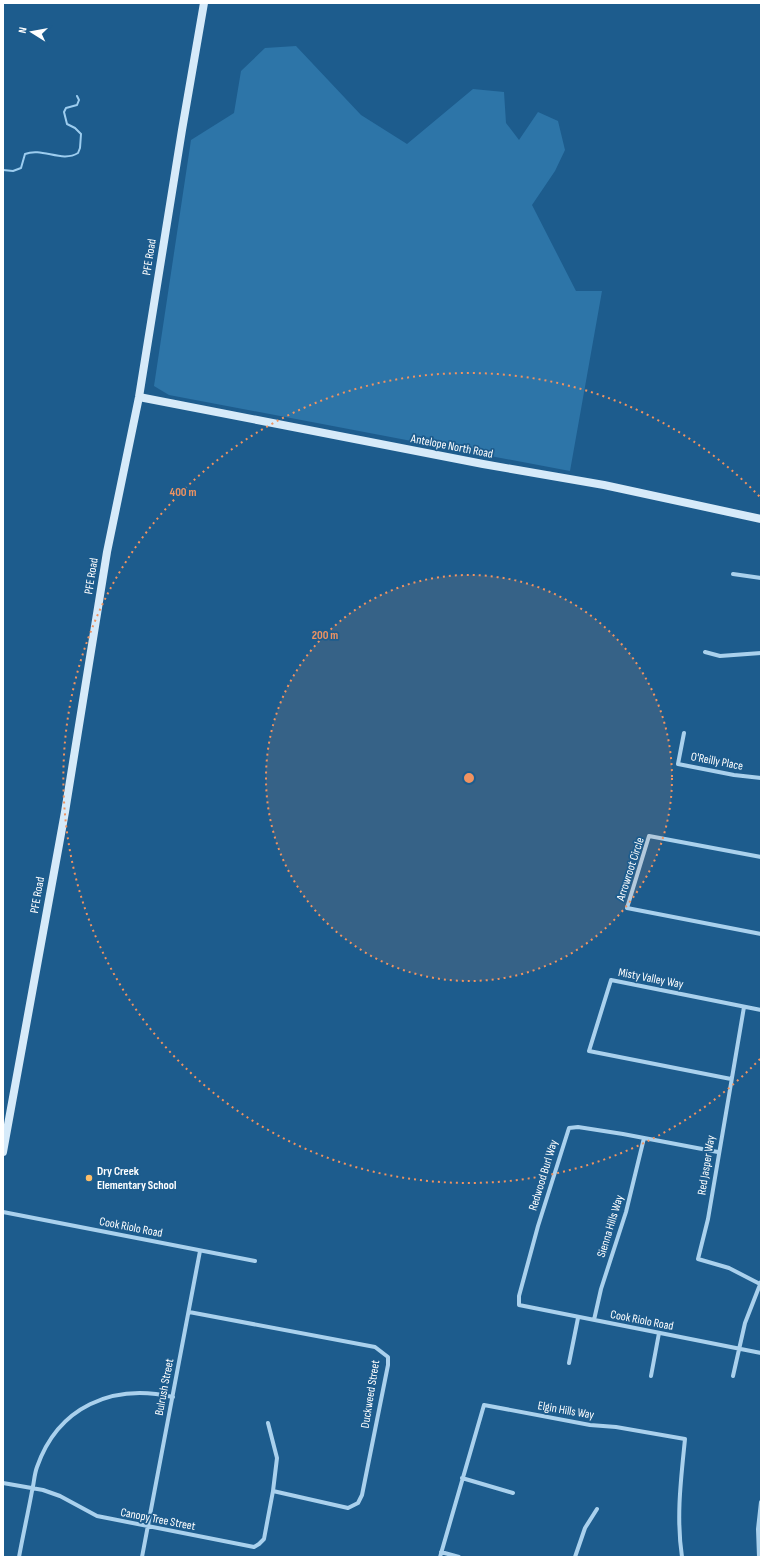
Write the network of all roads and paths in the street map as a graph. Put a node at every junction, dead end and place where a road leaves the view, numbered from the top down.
1 (204, 3) edge
2 (139, 397) junction
3 (761, 519) edge
4 (733, 574) dead end
5 (761, 578) edge
6 (705, 652) dead end
7 (761, 653) edge
8 (684, 733) dead end
9 (761, 778) edge
10 (761, 857) edge
11 (761, 934) edge
12 (744, 1007) junction
13 (761, 1010) edge
14 (732, 1079) junction
15 (644, 1138) junction
16 (3, 1152) edge
17 (718, 1152) junction
18 (3, 1212) edge
19 (200, 1251) junction
20 (255, 1262) dead end
21 (761, 1283) edge
22 (519, 1305) joint
23 (189, 1312) junction
24 (578, 1318) junction
25 (594, 1320) junction
26 (659, 1334) junction
27 (740, 1348) junction
28 (761, 1353) edge
29 (569, 1363) dead end
30 (651, 1376) dead end
31 (733, 1376) dead end
32 (173, 1397) junction
33 (268, 1424) dead end
34 (462, 1478) junction
35 (3, 1483) edge
36 (33, 1488) junction
37 (273, 1491) junction
38 (513, 1493) dead end
39 (761, 1502) edge
40 (597, 1509) dead end
41 (148, 1527) junction
42 (441, 1552) junction
43 (18, 1557) edge
44 (142, 1557) edge
45 (440, 1557) edge
46 (459, 1557) edge
47 (575, 1557) edge
48 (682, 1557) edge
49 (759, 1557) edge

1 - 2 main road, PFE Road
2 - 3 main road, Antelope North Road
2 - 16 main road, PFE Road
4 - 5 street
6 - 7 street
8 - 9 street, O'Reilly Place
10 - 11 street, Arrowroot Circle
12 - 13 street, Misty Valley Way
12 - 14 street, Red Jasper Way
12 - 14 street, Misty Valley Way
14 - 17 street, Red Jasper Way
15 - 17 street, Redwood Burl Way
15 - 22 street, Redwood Burl Way
15 - 25 street, Sienna Hills Way
17 - 21 street, Red Jasper Way
18 - 19 street, Cook Riolo Road
19 - 20 street, Cook Riolo Road
19 - 23 street, Bulrush Street
21 - 27 street
22 - 24 street, Cook Riolo Road
23 - 32 street, Bulrush Street
23 - 37 street, Duckweed Street
24 - 25 street, Cook Riolo Road
24 - 29 street
25 - 26 street, Cook Riolo Road
26 - 27 street, Cook Riolo Road
26 - 30 street
27 - 28 street, Cook Riolo Road
27 - 31 street
32 - 36 street
32 - 41 street, Bulrush Street
33 - 37 street, Canopy Tree Street
34 - 38 street
34 - 42 street, Elgin Hills Way
34 - 48 street, Elgin Hills Way
35 - 36 street, Canopy Tree Street
36 - 41 street, Canopy Tree Street
36 - 43 street
37 - 41 street, Canopy Tree Street
39 - 49 street
40 - 47 street
41 - 44 street, Bulrush Street
42 - 45 street, Elgin Hills Way
42 - 46 street

